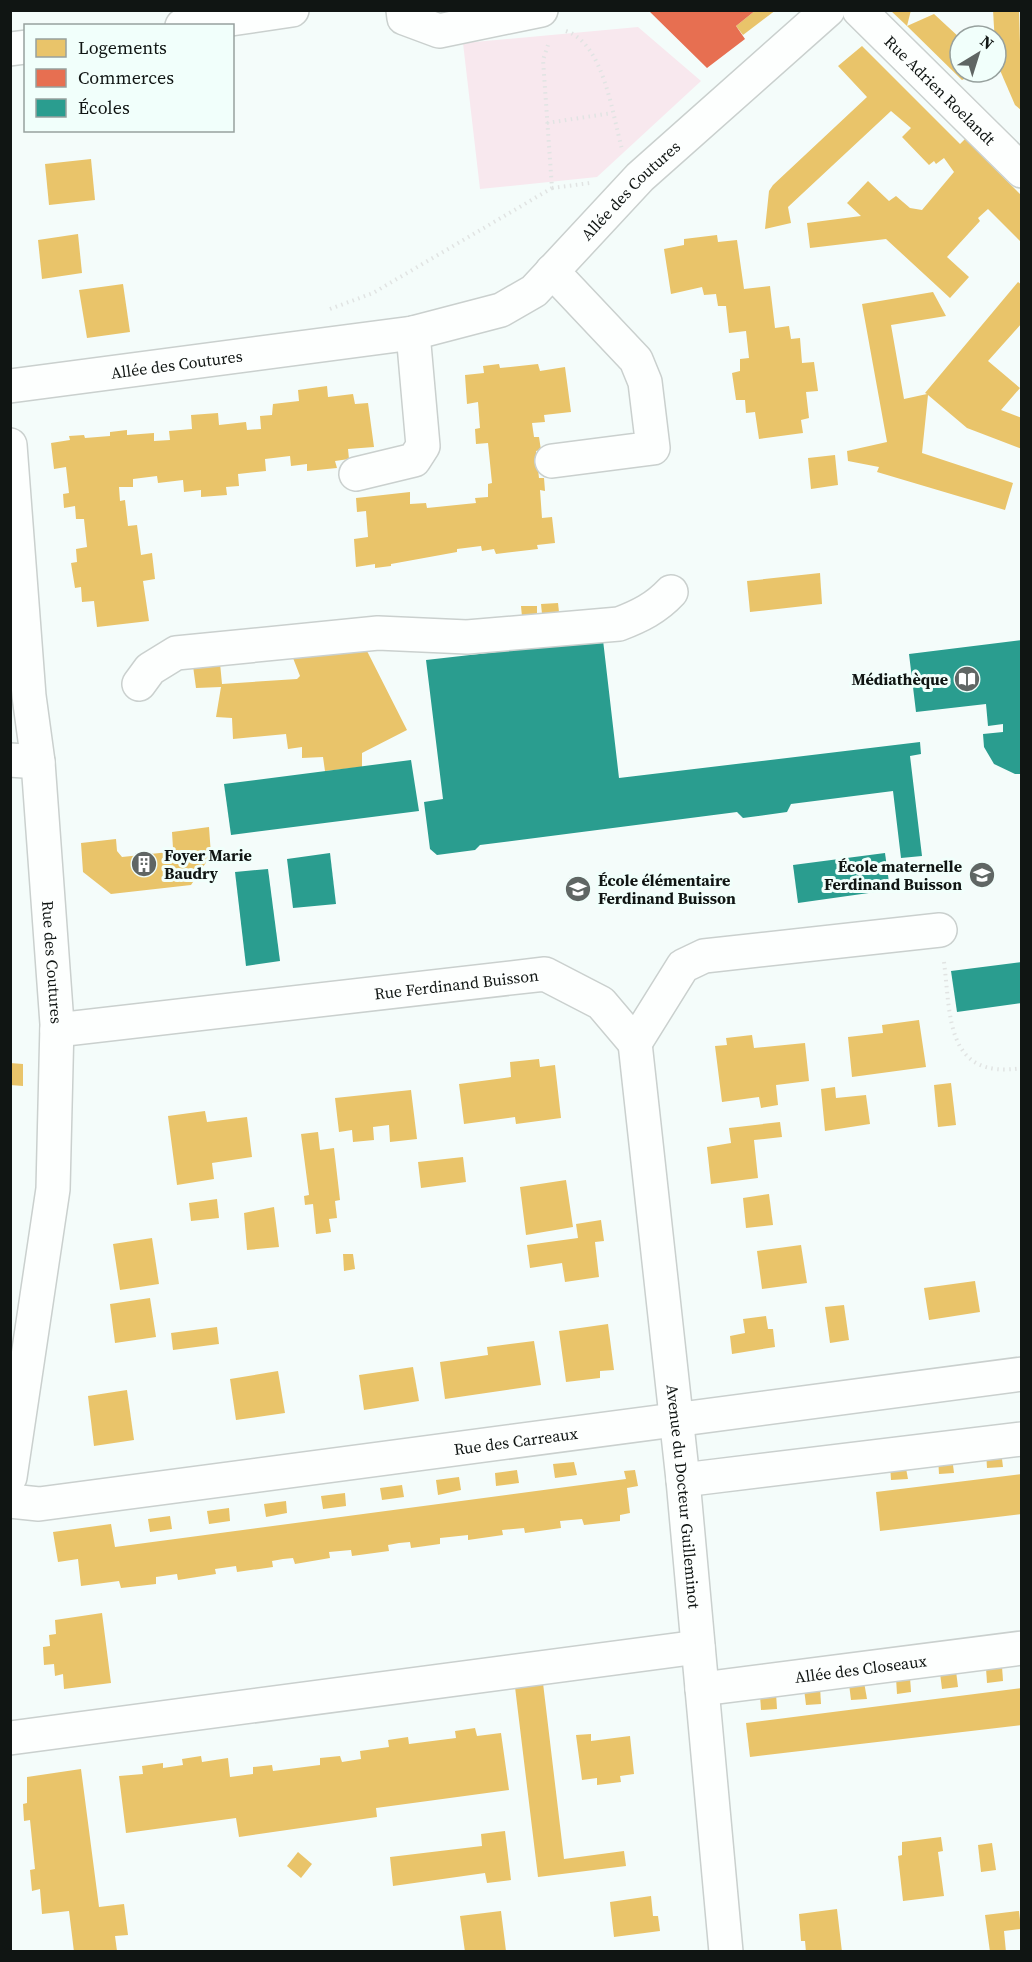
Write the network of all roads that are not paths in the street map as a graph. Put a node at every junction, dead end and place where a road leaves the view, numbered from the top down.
1 (292, 10) edge
2 (403, 10) edge
3 (828, 10) edge
4 (859, 10) edge
5 (196, 24) edge
6 (551, 26) edge
7 (1022, 171) edge
8 (552, 271) junction
9 (413, 333) junction
10 (10, 386) edge
11 (10, 445) edge
12 (552, 461) dead end
13 (356, 474) dead end
14 (671, 592) dead end
15 (17, 611) edge
16 (140, 684) dead end
17 (24, 761) edge
18 (940, 930) road end
19 (57, 1030) junction
20 (635, 1043) junction
21 (1022, 1374) edge
22 (676, 1421) junction
23 (1022, 1439) edge
24 (10, 1477) edge
25 (683, 1480) junction
26 (10, 1501) edge
27 (698, 1647) junction
28 (1022, 1648) edge
29 (702, 1689) junction
30 (10, 1738) edge
31 (726, 1952) edge

1 - 5 street
2 - 6 street
3 - 8 street, Allée des Coutures
4 - 7 street, Rue Adrien Roelandt
8 - 9 street, Allée des Coutures
8 - 12 street
9 - 10 street, Allée des Coutures
9 - 13 street
11 - 15 street, Rue des Coutures
14 - 16 street
15 - 17 street, Rue des Coutures
17 - 19 street, Rue des Coutures
18 - 20 street
19 - 20 street, Rue Ferdinand Buisson
19 - 24 street, Rue des Coutures
20 - 22 street, Avenue du Docteur Guilleminot
21 - 22 street, Rue des Carreaux
22 - 25 street, Avenue du Docteur Guilleminot
22 - 26 street, Rue des Carreaux
23 - 25 street
25 - 27 street, Avenue du Docteur Guilleminot
27 - 29 street, Avenue du Docteur Guilleminot
27 - 30 street
28 - 29 street, Allée des Closeaux
29 - 31 street, Avenue du Docteur Guilleminot

